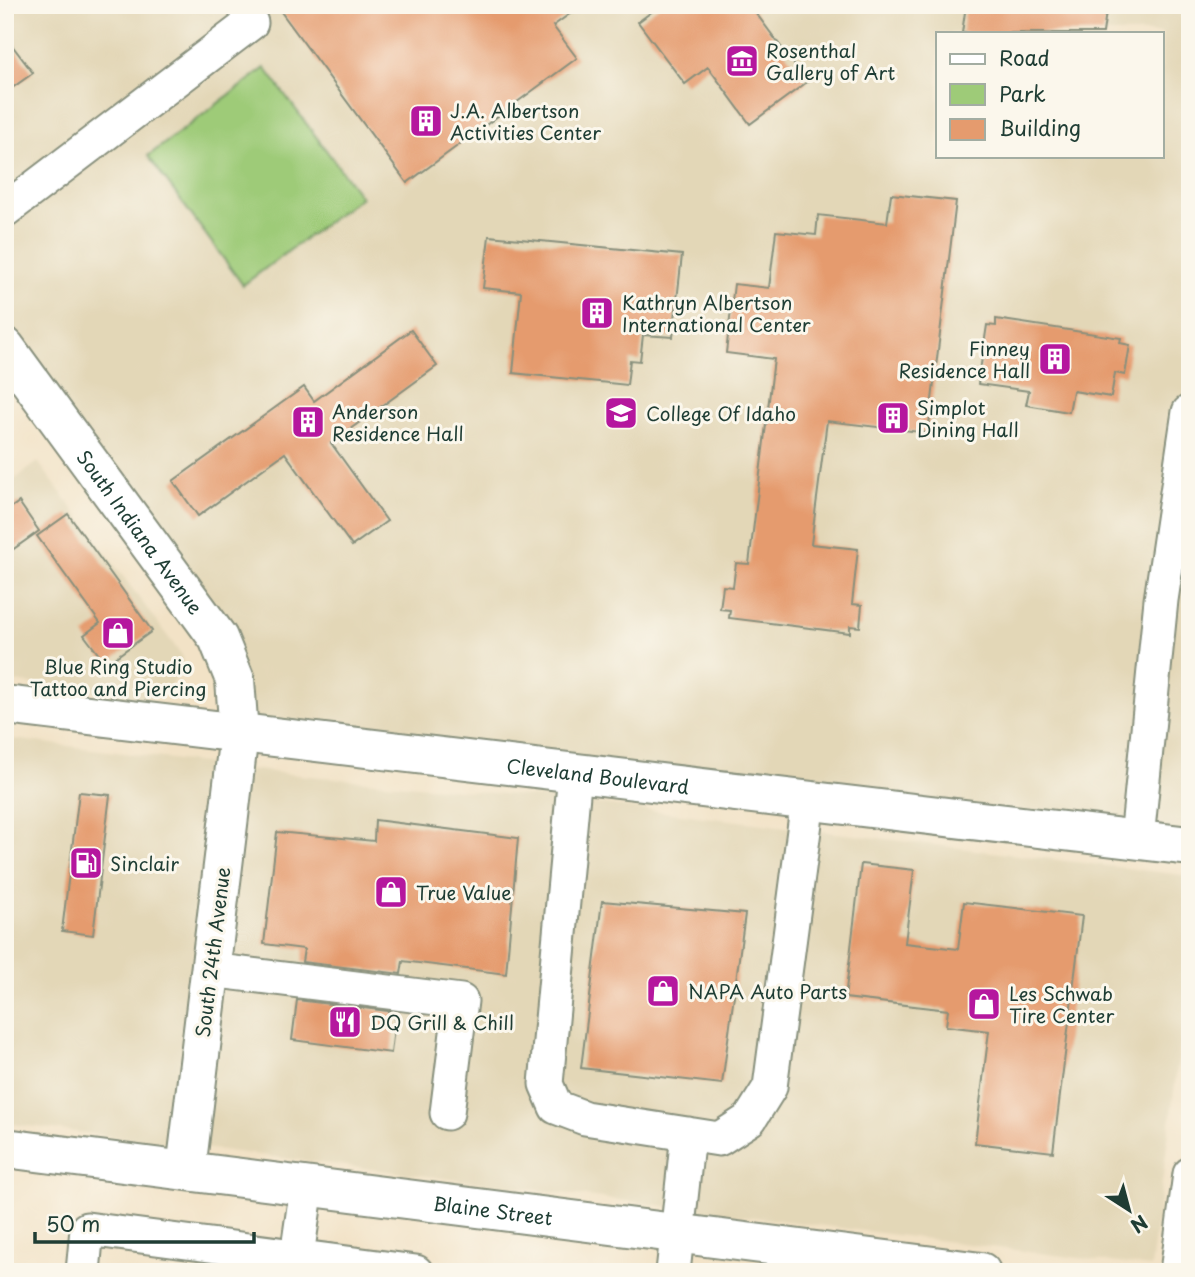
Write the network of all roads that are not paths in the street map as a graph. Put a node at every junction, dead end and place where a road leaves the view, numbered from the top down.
1 (244, 5) edge
2 (5, 210) edge
3 (5, 347) edge
4 (1189, 412) edge
5 (5, 705) edge
6 (239, 734) junction
7 (575, 773) junction
8 (808, 800) junction
9 (1137, 839) junction
10 (1190, 846) edge
11 (210, 971) junction
12 (447, 1113) dead end
13 (688, 1134) junction
14 (5, 1148) edge
15 (186, 1170) junction
16 (1190, 1174) edge
17 (307, 1186) junction
18 (677, 1233) junction
19 (297, 1256) junction
20 (83, 1272) edge
21 (415, 1272) edge
22 (673, 1272) edge
23 (981, 1272) edge
24 (1177, 1272) edge

1 - 2 street
3 - 6 main road, South Indiana Avenue
4 - 9 street
5 - 6 main road, Cleveland Boulevard
6 - 7 main road, Cleveland Boulevard
6 - 11 main road, South 24th Avenue
7 - 8 main road, Cleveland Boulevard
7 - 13 street
8 - 9 main road, Cleveland Boulevard
8 - 13 street
9 - 10 main road, Cleveland Boulevard
11 - 12 street
11 - 15 main road, South 24th Avenue
13 - 18 street
14 - 15 main road, Blaine Street
15 - 17 main road, Blaine Street
16 - 24 street
17 - 18 main road, Blaine Street
17 - 19 street
18 - 22 street
18 - 23 main road, Blaine Street
19 - 20 street
19 - 21 street

